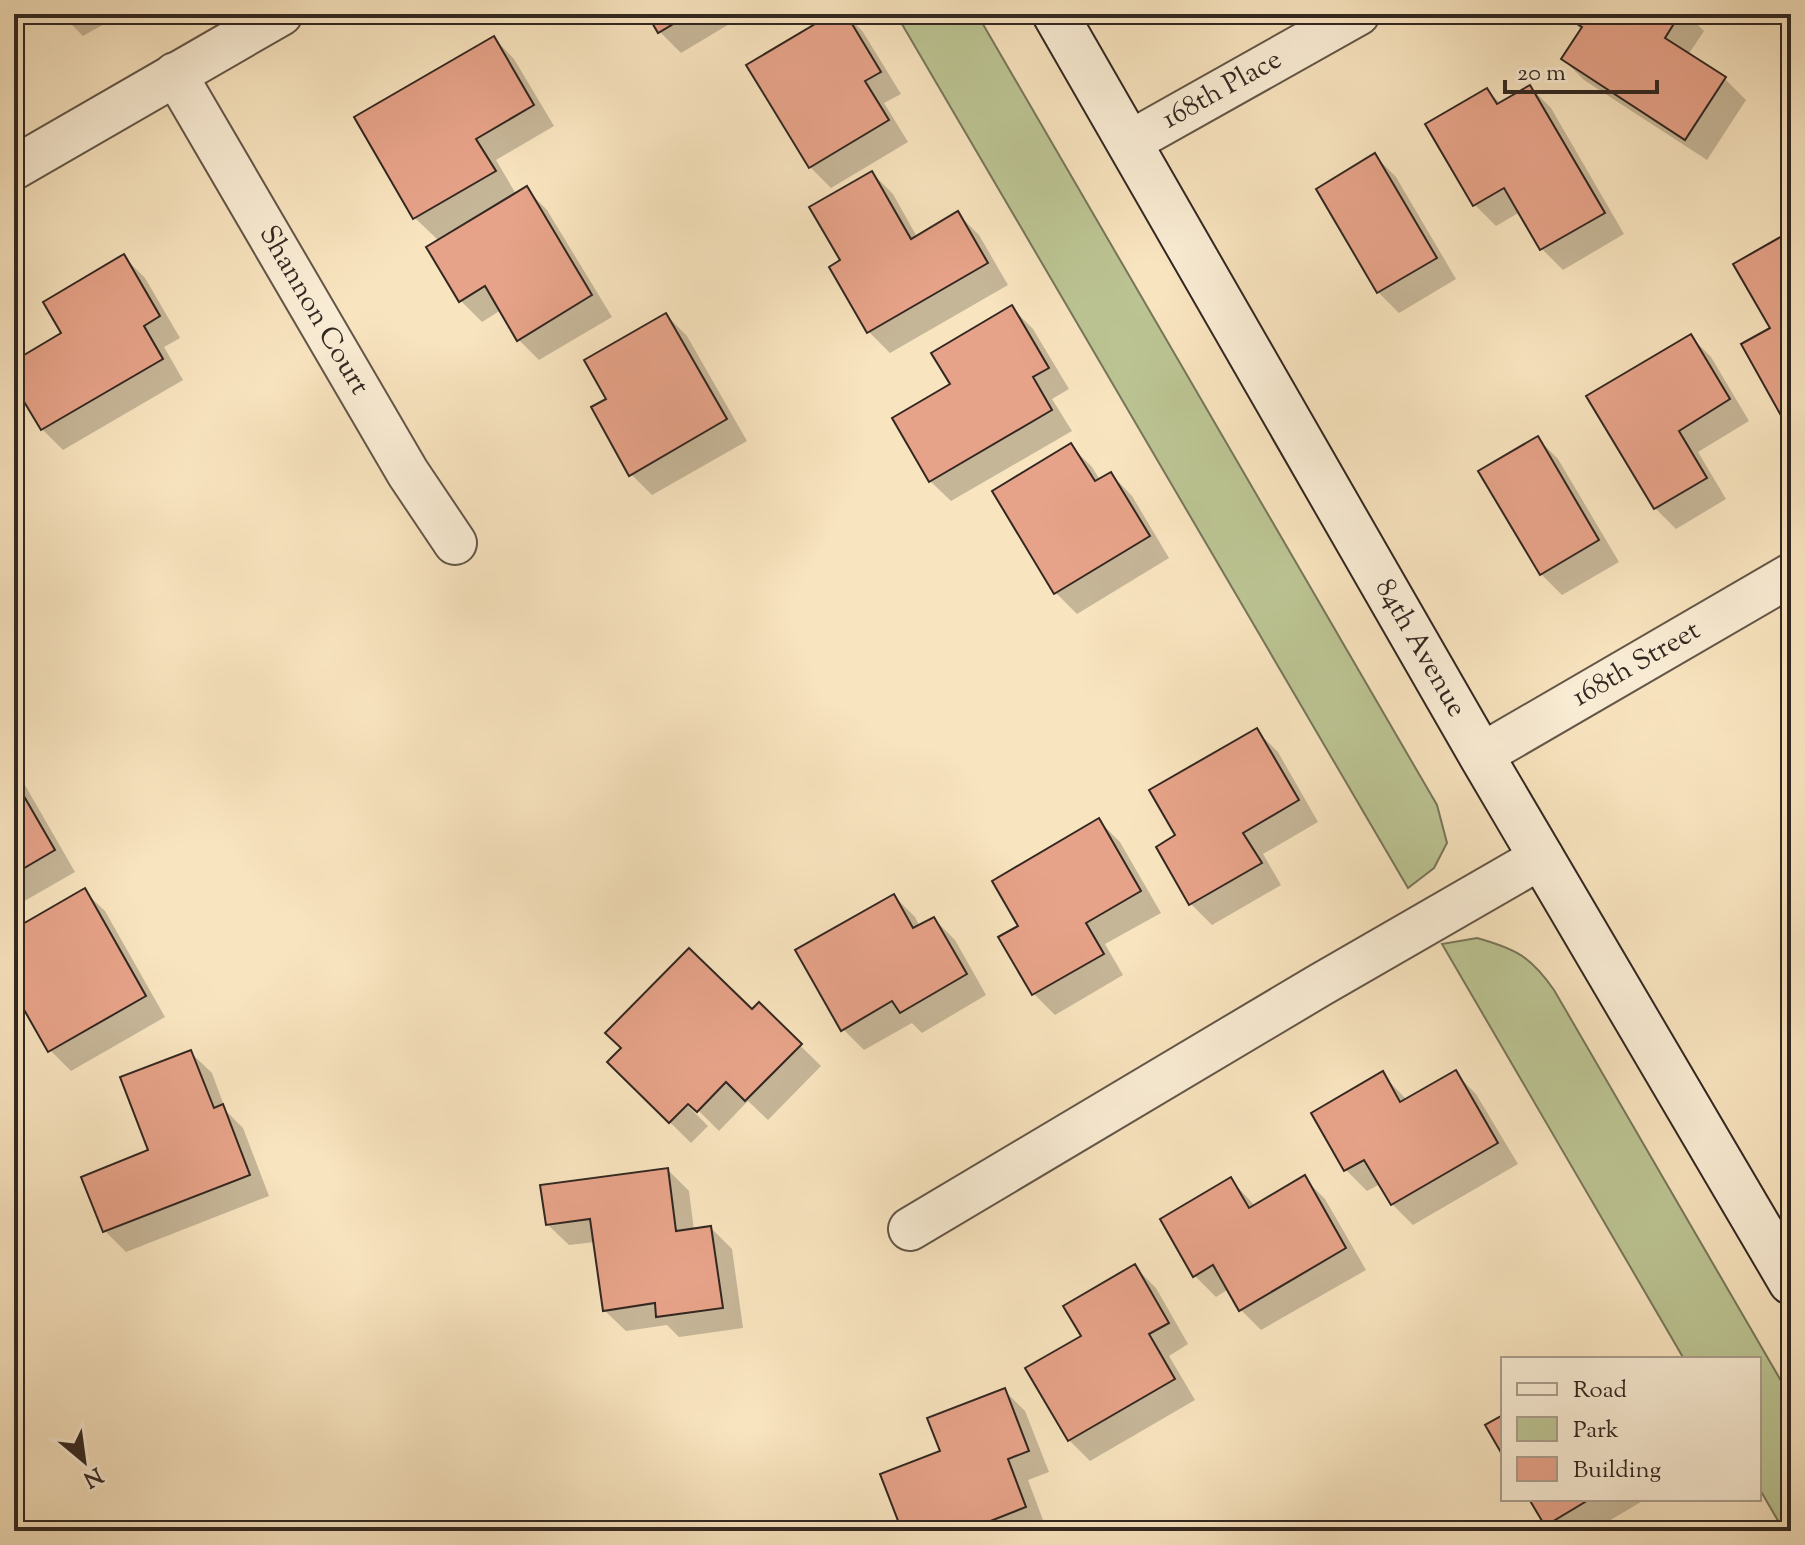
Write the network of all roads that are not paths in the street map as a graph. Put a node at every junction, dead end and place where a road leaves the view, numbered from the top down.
1 (281, 14) edge
2 (1055, 14) edge
3 (1358, 14) edge
4 (175, 74) junction
5 (1130, 142) junction
6 (14, 168) edge
7 (455, 543) dead end
8 (1791, 575) edge
9 (1481, 755) junction
10 (1542, 857) junction
11 (910, 1229) dead end
12 (1791, 1282) edge

1 - 4 street
2 - 5 street, 84th Avenue
3 - 5 street, 168th Place
4 - 6 street
4 - 7 street, Shannon Court
5 - 9 street, 84th Avenue
8 - 9 street, 168th Street
9 - 10 street, 84th Avenue
10 - 11 street
10 - 12 street, 84th Avenue

